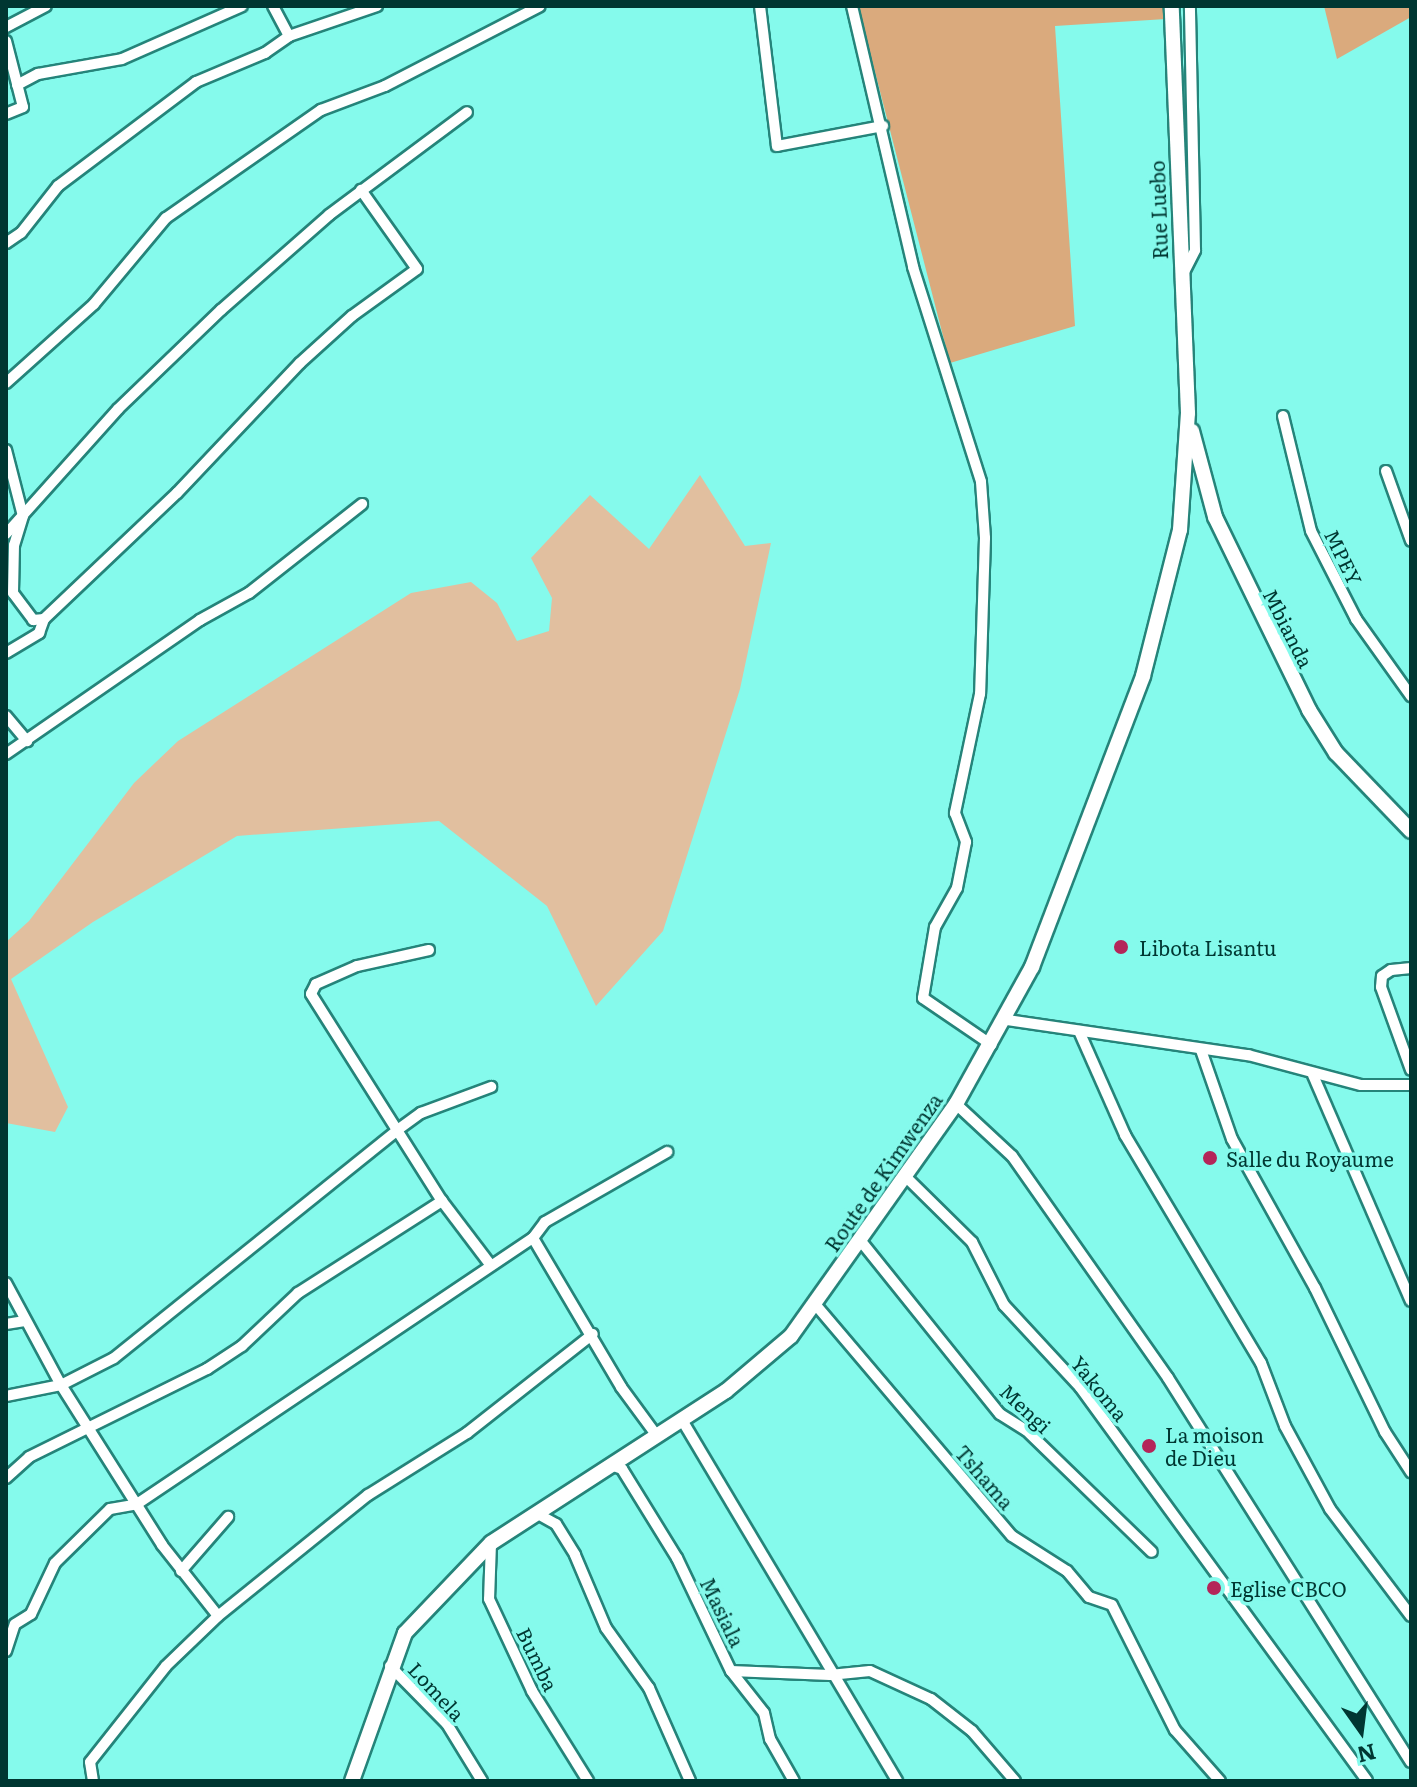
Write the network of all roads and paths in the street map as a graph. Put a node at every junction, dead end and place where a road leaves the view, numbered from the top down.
1 (46, 6) edge
2 (242, 6) edge
3 (273, 6) edge
4 (377, 6) edge
5 (540, 6) edge
6 (760, 6) edge
7 (852, 6) edge
8 (1172, 6) edge
9 (1190, 6) edge
10 (6, 27) edge
11 (289, 36) junction
12 (6, 41) edge
13 (17, 85) junction
14 (467, 112) dead end
15 (6, 114) edge
16 (883, 126) junction
17 (361, 190) junction
18 (6, 243) edge
19 (1180, 277) junction
20 (6, 383) edge
21 (1188, 413) junction
22 (1283, 416) dead end
23 (6, 450) edge
24 (1386, 471) dead end
25 (362, 504) dead end
26 (23, 516) junction
27 (6, 534) edge
28 (1411, 541) edge
29 (44, 619) junction
30 (6, 653) edge
31 (1411, 696) edge
32 (6, 716) edge
33 (27, 741) junction
34 (6, 754) edge
35 (1411, 831) edge
36 (429, 950) dead end
37 (1411, 968) edge
38 (1007, 1020) junction
39 (1079, 1031) junction
40 (992, 1045) junction
41 (1201, 1050) junction
42 (1411, 1070) edge
43 (1313, 1075) junction
44 (1411, 1085) edge
45 (491, 1087) dead end
46 (956, 1104) junction
47 (396, 1131) junction
48 (667, 1152) dead end
49 (906, 1177) junction
50 (442, 1201) junction
51 (533, 1238) junction
52 (860, 1240) junction
53 (489, 1263) junction
54 (6, 1283) edge
55 (1411, 1301) edge
56 (815, 1304) junction
57 (25, 1321) junction
58 (6, 1324) edge
59 (593, 1334) junction
60 (61, 1385) junction
61 (6, 1396) edge
62 (682, 1420) junction
63 (90, 1431) junction
64 (657, 1436) junction
65 (611, 1465) junction
66 (1411, 1472) edge
67 (6, 1478) edge
68 (137, 1504) junction
69 (536, 1513) junction
70 (228, 1517) dead end
71 (491, 1543) junction
72 (1152, 1552) dead end
73 (181, 1571) junction
74 (218, 1616) junction
75 (1411, 1616) edge
76 (6, 1651) edge
77 (390, 1666) junction
78 (731, 1671) junction
79 (830, 1675) junction
80 (1411, 1762) edge
81 (357, 1779) edge
82 (93, 1781) edge
83 (482, 1781) edge
84 (588, 1781) edge
85 (690, 1781) edge
86 (794, 1781) edge
87 (897, 1781) edge
88 (1015, 1781) edge
89 (1220, 1781) edge
90 (1367, 1781) edge

1 - 10 street
2 - 13 street
3 - 11 street
4 - 11 street
5 - 20 street
6 - 16 street
7 - 16 street
8 - 19 street, Rue Luebo
9 - 19 street
11 - 18 street
12 - 13 street
13 - 15 street
14 - 17 street
16 - 40 street
17 - 26 street
17 - 29 street
19 - 21 street, Rue Luebo
21 - 35 street, Mbianda
21 - 38 street, Route de Kimwenza
22 - 31 street, MPEY
23 - 26 street
24 - 28 street
25 - 33 street
26 - 27 street
26 - 29 street
29 - 30 street
32 - 33 street
33 - 34 street
36 - 47 street
37 - 42 street
38 - 39 street
38 - 40 street, Route de Kimwenza
39 - 41 street
39 - 75 street
40 - 46 street, Route de Kimwenza
41 - 43 street
41 - 66 street
43 - 44 street
43 - 55 street
45 - 47 street
46 - 49 street, Route de Kimwenza
46 - 80 street
47 - 50 street
47 - 60 street
48 - 51 street
49 - 52 street, Route de Kimwenza
49 - 90 street, Yakoma
50 - 53 street
50 - 63 street
51 - 53 street
51 - 59 street
52 - 56 street, Route de Kimwenza
52 - 72 street, Mengi
53 - 68 street
54 - 57 street
56 - 62 street, Route de Kimwenza
56 - 89 street, Tshama
57 - 58 street
57 - 60 street
59 - 64 street
59 - 74 street
60 - 61 street
60 - 63 street
62 - 64 street, Route de Kimwenza
62 - 79 street
63 - 67 street
63 - 68 street
64 - 65 street, Route de Kimwenza
65 - 69 street, Route de Kimwenza
65 - 78 street, Masiala
68 - 73 street
68 - 76 street
69 - 71 street, Route de Kimwenza
69 - 85 street
70 - 73 street
71 - 77 street, Route de Kimwenza
71 - 84 street, Bumba
73 - 74 street
74 - 82 street
77 - 81 street, Route de Kimwenza
77 - 83 street, Lomela
78 - 79 street
78 - 86 street, Masiala
79 - 87 street
79 - 88 street

